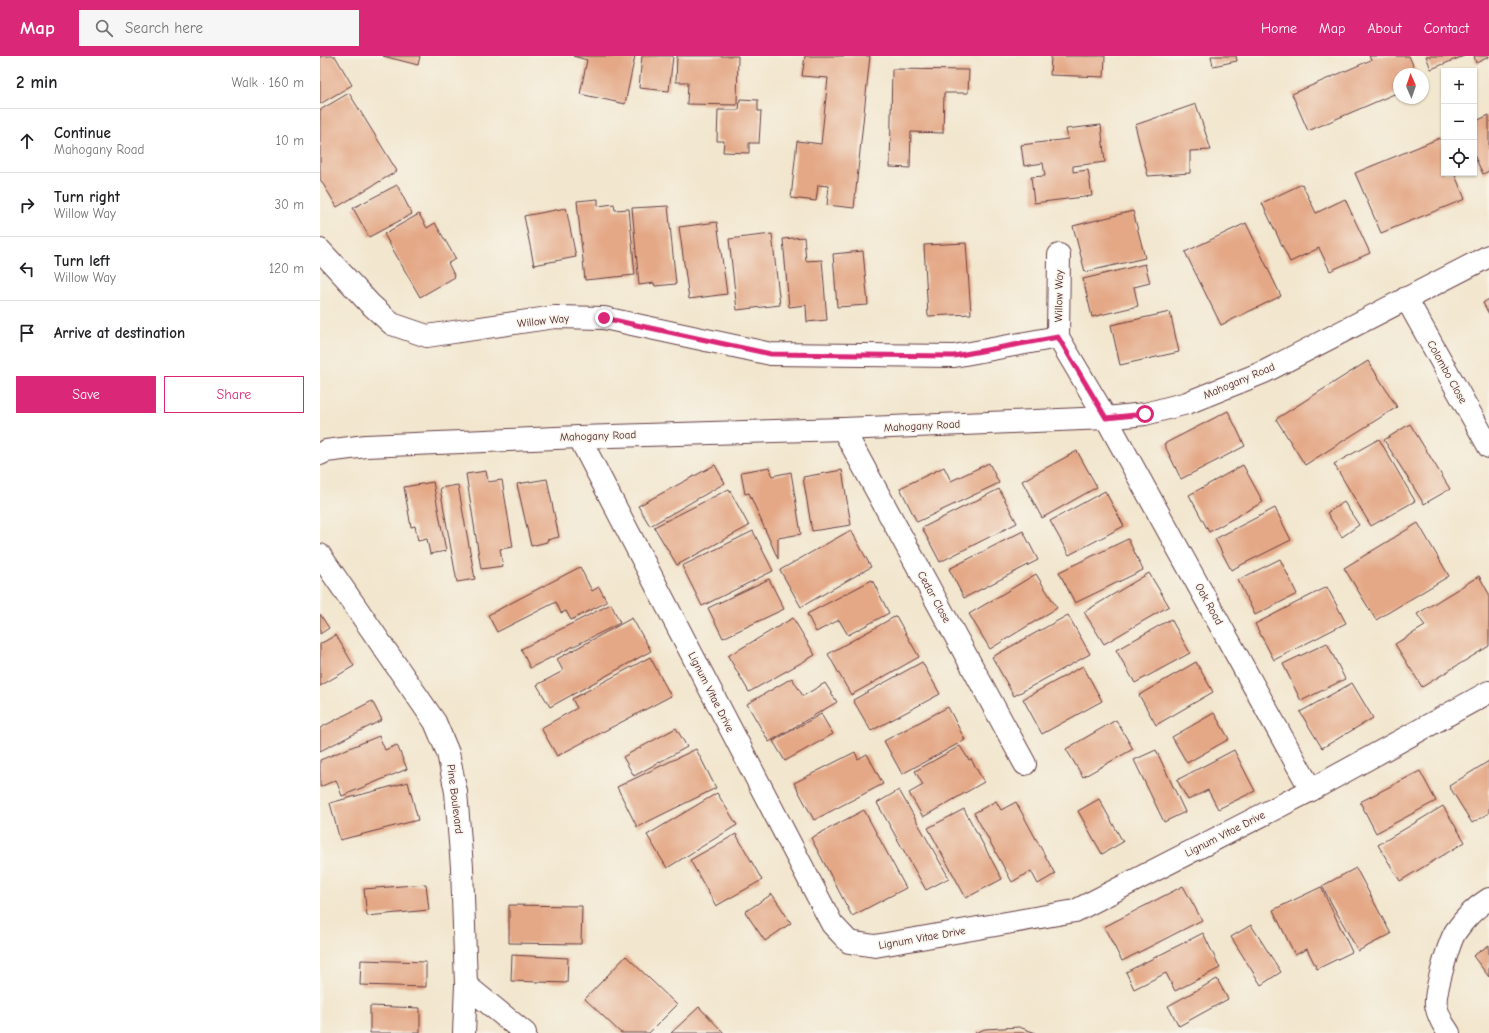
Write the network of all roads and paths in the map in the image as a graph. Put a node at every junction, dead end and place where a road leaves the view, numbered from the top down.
1 (320, 250) edge
2 (1059, 255) dead end
3 (1489, 256) edge
4 (1406, 298) junction
5 (1058, 337) junction
6 (1106, 418) junction
7 (843, 430) junction
8 (579, 437) junction
9 (1489, 447) edge
10 (320, 454) edge
11 (320, 555) edge
12 (1489, 692) edge
13 (1025, 764) dead end
14 (1311, 790) junction
15 (1489, 899) edge
16 (466, 985) junction
17 (1439, 1030) edge
18 (464, 1033) edge
19 (525, 1033) edge

1 - 5 street, Willow Way
2 - 5 street, Willow Way
3 - 4 street, Mahogany Road
4 - 6 street, Mahogany Road
4 - 9 street, Colombo Close
5 - 6 street, Willow Way
6 - 7 street, Mahogany Road
6 - 14 street, Oak Road
7 - 8 street, Mahogany Road
7 - 13 street, Cedar Close
8 - 10 street, Mahogany Road
8 - 14 street, Lignum Vitae Drive
11 - 16 street, Pine Boulevard
12 - 14 street, Lignum Vitae Drive
15 - 17 street
16 - 18 street, Pine Boulevard
16 - 19 street

